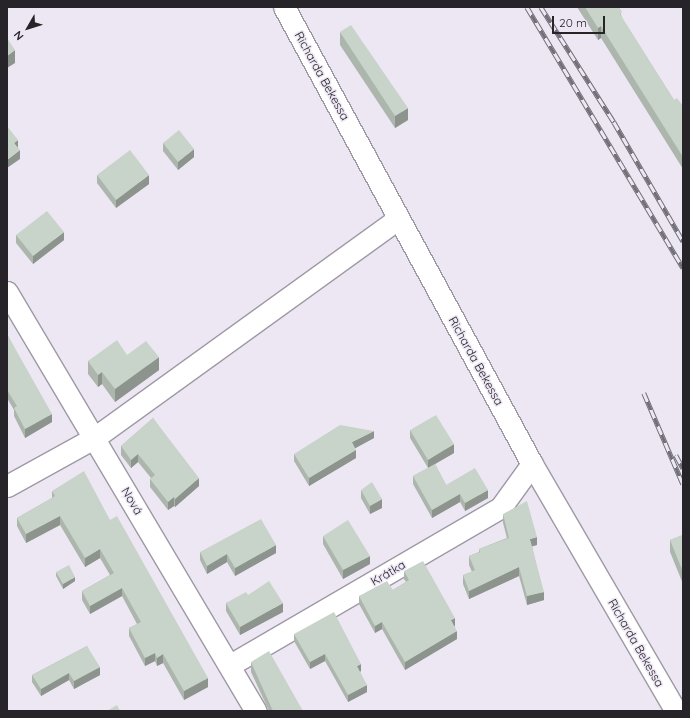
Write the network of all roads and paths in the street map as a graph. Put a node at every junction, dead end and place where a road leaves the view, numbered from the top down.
1 (284, 7) edge
2 (398, 219) junction
3 (7, 292) edge
4 (94, 438) junction
5 (532, 464) junction
6 (7, 486) edge
7 (230, 665) junction
8 (256, 711) edge
9 (676, 711) edge

1 - 2 street, Richarda Bekessa
2 - 4 street
2 - 5 street, Richarda Bekessa
3 - 4 street, Nová
4 - 6 street
4 - 7 street, Nová
5 - 7 street, Krátka
5 - 9 street, Richarda Bekessa
7 - 8 street, Nová

